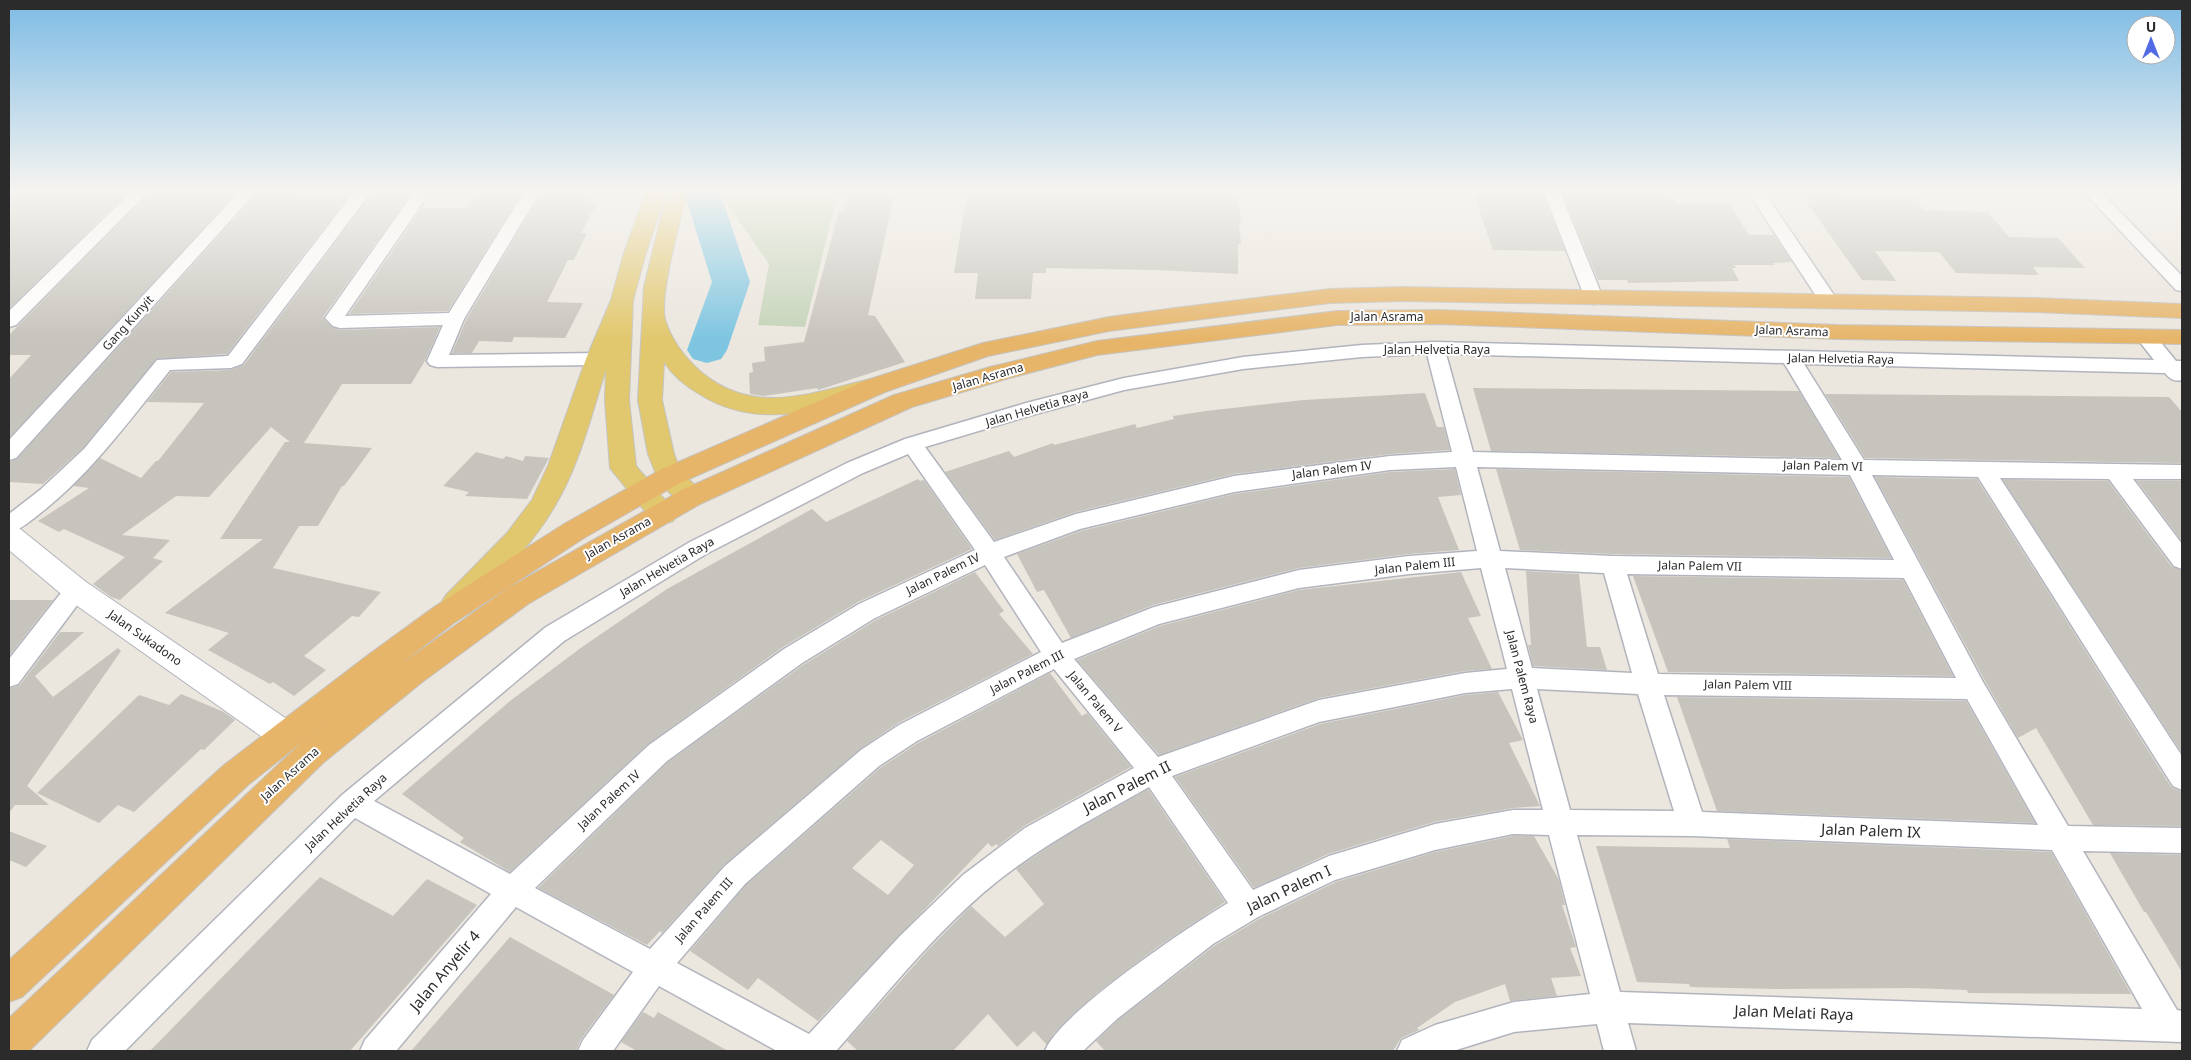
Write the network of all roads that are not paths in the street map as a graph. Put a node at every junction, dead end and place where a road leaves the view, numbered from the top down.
1 (90, 241) edge
2 (203, 241) edge
3 (325, 241) edge
4 (387, 241) edge
5 (502, 241) edge
6 (639, 241) edge
7 (666, 241) edge
8 (1572, 241) edge
9 (1789, 241) edge
10 (2139, 241) edge
11 (2182, 286) edge
12 (1594, 298) junction
13 (622, 300) junction
14 (1829, 301) junction
15 (2178, 310) edge
16 (653, 315) junction
17 (455, 319) junction
18 (9, 321) edge
19 (2146, 337) junction
20 (2182, 337) edge
21 (1434, 348) junction
22 (1791, 358) junction
23 (598, 359) junction
24 (2178, 372) edge
25 (876, 386) junction
26 (912, 444) junction
27 (9, 454) edge
28 (1464, 459) junction
29 (1857, 467) junction
30 (1984, 470) junction
31 (2115, 471) junction
32 (2182, 472) edge
33 (680, 487) junction
34 (652, 502) junction
35 (9, 533) edge
36 (989, 552) junction
37 (1490, 559) junction
38 (2182, 560) edge
39 (1613, 565) junction
40 (1911, 569) junction
41 (76, 590) junction
42 (444, 615) junction
43 (1056, 656) junction
44 (9, 678) edge
45 (1522, 678) junction
46 (1648, 684) junction
47 (1974, 689) junction
48 (286, 736) junction
49 (1153, 771) junction
50 (2182, 778) edge
51 (352, 803) junction
52 (1560, 821) junction
53 (1692, 824) junction
54 (2062, 838) junction
55 (2182, 840) edge
56 (513, 890) junction
57 (1248, 907) junction
58 (654, 968) junction
59 (9, 984) edge
60 (1609, 1007) junction
61 (2175, 1025) edge
62 (10, 1040) edge
63 (103, 1051) edge
64 (376, 1051) edge
65 (594, 1051) edge
66 (808, 1051) edge
67 (815, 1051) edge
68 (1061, 1051) edge
69 (1413, 1051) edge
70 (1620, 1051) edge

1 - 18 street
2 - 27 street, Gang Kunyit
3 - 35 street
4 - 17 street
5 - 17 street
6 - 13 main road
7 - 16 main road
8 - 12 street
9 - 14 street
10 - 11 street
12 - 14 highway, Jalan Asrama
12 - 25 highway, Jalan Asrama
13 - 23 main road
13 - 34 main road
14 - 15 highway, Jalan Asrama
16 - 25 main road
16 - 33 main road
17 - 23 street
19 - 20 highway, Jalan Asrama
19 - 24 street
19 - 33 highway, Jalan Asrama
21 - 22 street, Jalan Helvetia Raya
21 - 26 street, Jalan Helvetia Raya
21 - 28 street, Jalan Palem Raya
22 - 24 street, Jalan Helvetia Raya
22 - 29 street
23 - 42 main road
25 - 33 highway, Jalan Asrama
26 - 36 street, Jalan Palem V
26 - 51 street, Jalan Helvetia Raya
28 - 29 street, Jalan Palem VI
28 - 36 street, Jalan Palem IV
28 - 37 street, Jalan Palem Raya
29 - 30 street, Jalan Palem VI
29 - 40 street
30 - 31 street, Jalan Palem VI
30 - 50 street
31 - 32 street, Jalan Palem VI
31 - 38 street
33 - 34 highway, Jalan Asrama
34 - 42 highway, Jalan Asrama
34 - 62 highway, Jalan Asrama
35 - 41 street, Jalan Sukadono
36 - 43 street, Jalan Palem V
36 - 56 street, Jalan Palem IV
37 - 39 street, Jalan Palem VII
37 - 43 street, Jalan Palem III
37 - 45 street, Jalan Palem Raya
39 - 40 street, Jalan Palem VII
39 - 46 street
40 - 47 street
41 - 44 street
41 - 48 street, Jalan Sukadono
42 - 48 highway, Jalan Asrama
43 - 49 street, Jalan Palem V
43 - 58 street, Jalan Palem III
45 - 46 street, Jalan Palem VIII
45 - 49 street, Jalan Palem II
45 - 52 street, Jalan Palem Raya
46 - 47 street, Jalan Palem VIII
46 - 53 street
47 - 54 street
48 - 59 highway, Jalan Asrama
49 - 57 street, Jalan Palem V
49 - 67 street, Jalan Palem II
51 - 56 street
51 - 63 street, Jalan Helvetia Raya
52 - 53 street, Jalan Palem IX
52 - 57 street, Jalan Palem I
52 - 60 street, Jalan Palem Raya
53 - 54 street, Jalan Palem IX
54 - 55 street, Jalan Palem IX
54 - 61 street
56 - 58 street
56 - 64 street, Jalan Anyelir 4
57 - 68 street, Jalan Palem I
58 - 65 street, Jalan Palem III
58 - 66 street
60 - 61 street, Jalan Melati Raya
60 - 69 street, Jalan Melati Raya
60 - 70 street, Jalan Palem Raya

